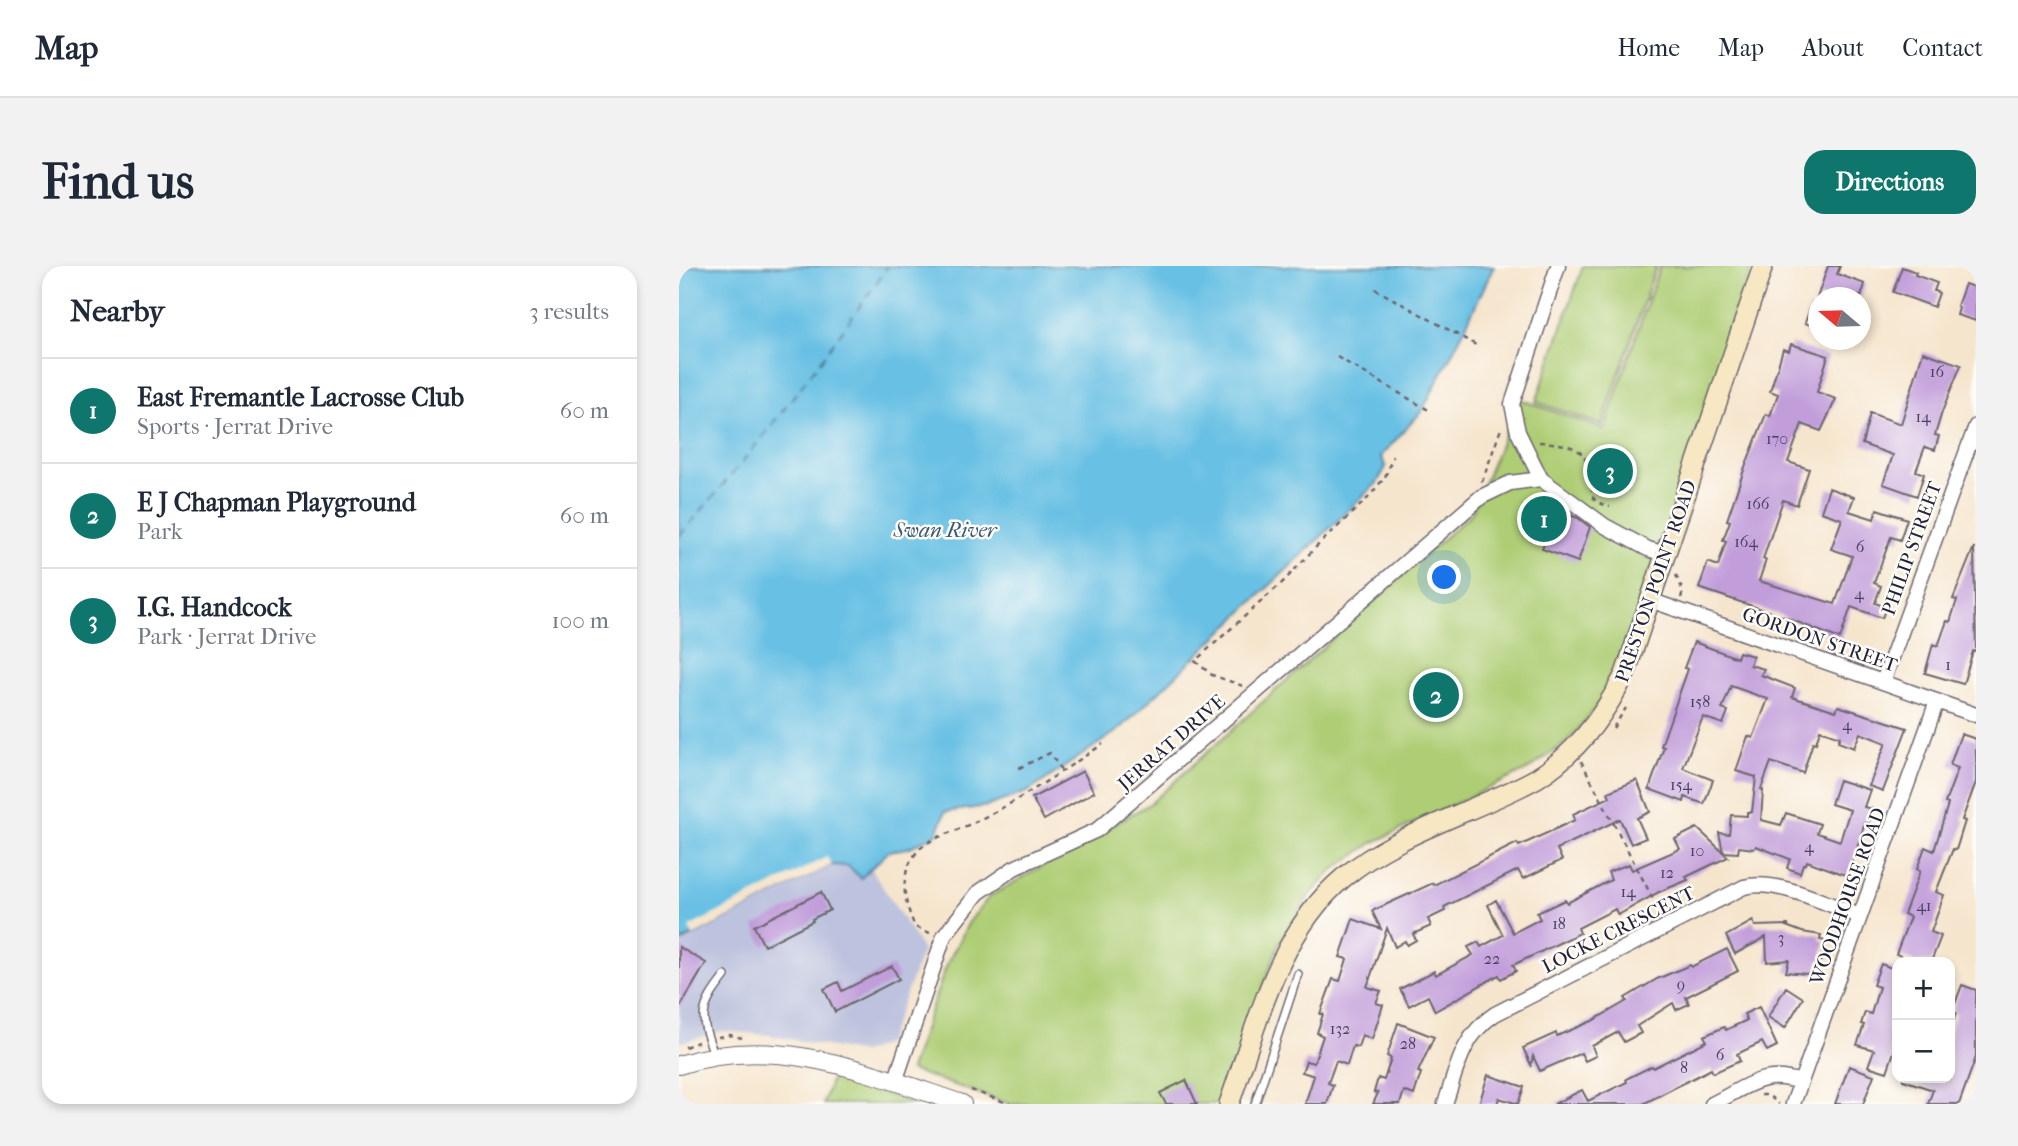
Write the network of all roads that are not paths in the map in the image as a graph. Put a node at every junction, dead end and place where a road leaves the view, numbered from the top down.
1 (1557, 266) edge
2 (1762, 266) edge
3 (1773, 266) edge
4 (1976, 426) edge
5 (1541, 479) junction
6 (1665, 554) junction
7 (1655, 602) junction
8 (1883, 682) junction
9 (1937, 701) junction
10 (1976, 715) edge
11 (1860, 916) junction
12 (1298, 974) dead end
13 (725, 976) dead end
14 (716, 1056) junction
15 (679, 1065) edge
16 (1257, 1080) junction
17 (895, 1082) junction
18 (1800, 1082) junction
19 (962, 1104) edge
20 (1229, 1104) edge
21 (1242, 1104) edge
22 (1255, 1104) edge
23 (1445, 1104) edge
24 (1713, 1104) edge
25 (1793, 1104) edge

1 - 5 street
2 - 6 main road, PRESTON POINT ROAD
3 - 7 main road, PRESTON POINT ROAD
4 - 8 street, PHILIP STREET
5 - 6 street
5 - 17 street, JERRAT DRIVE
6 - 7 main road, PRESTON POINT ROAD
7 - 8 street, GORDON STREET
7 - 16 main road, PRESTON POINT ROAD
7 - 20 main road, PRESTON POINT ROAD
8 - 9 street, GORDON STREET
9 - 10 street, GORDON STREET
9 - 11 street, WOODHOUSE ROAD
11 - 18 street, WOODHOUSE ROAD
11 - 23 street, LOCKE CRESCENT
12 - 16 lane
13 - 14 lane
14 - 15 street
14 - 17 street
16 - 21 main road, PRESTON POINT ROAD
16 - 22 lane
17 - 19 street
18 - 24 street
18 - 25 street, WOODHOUSE ROAD

